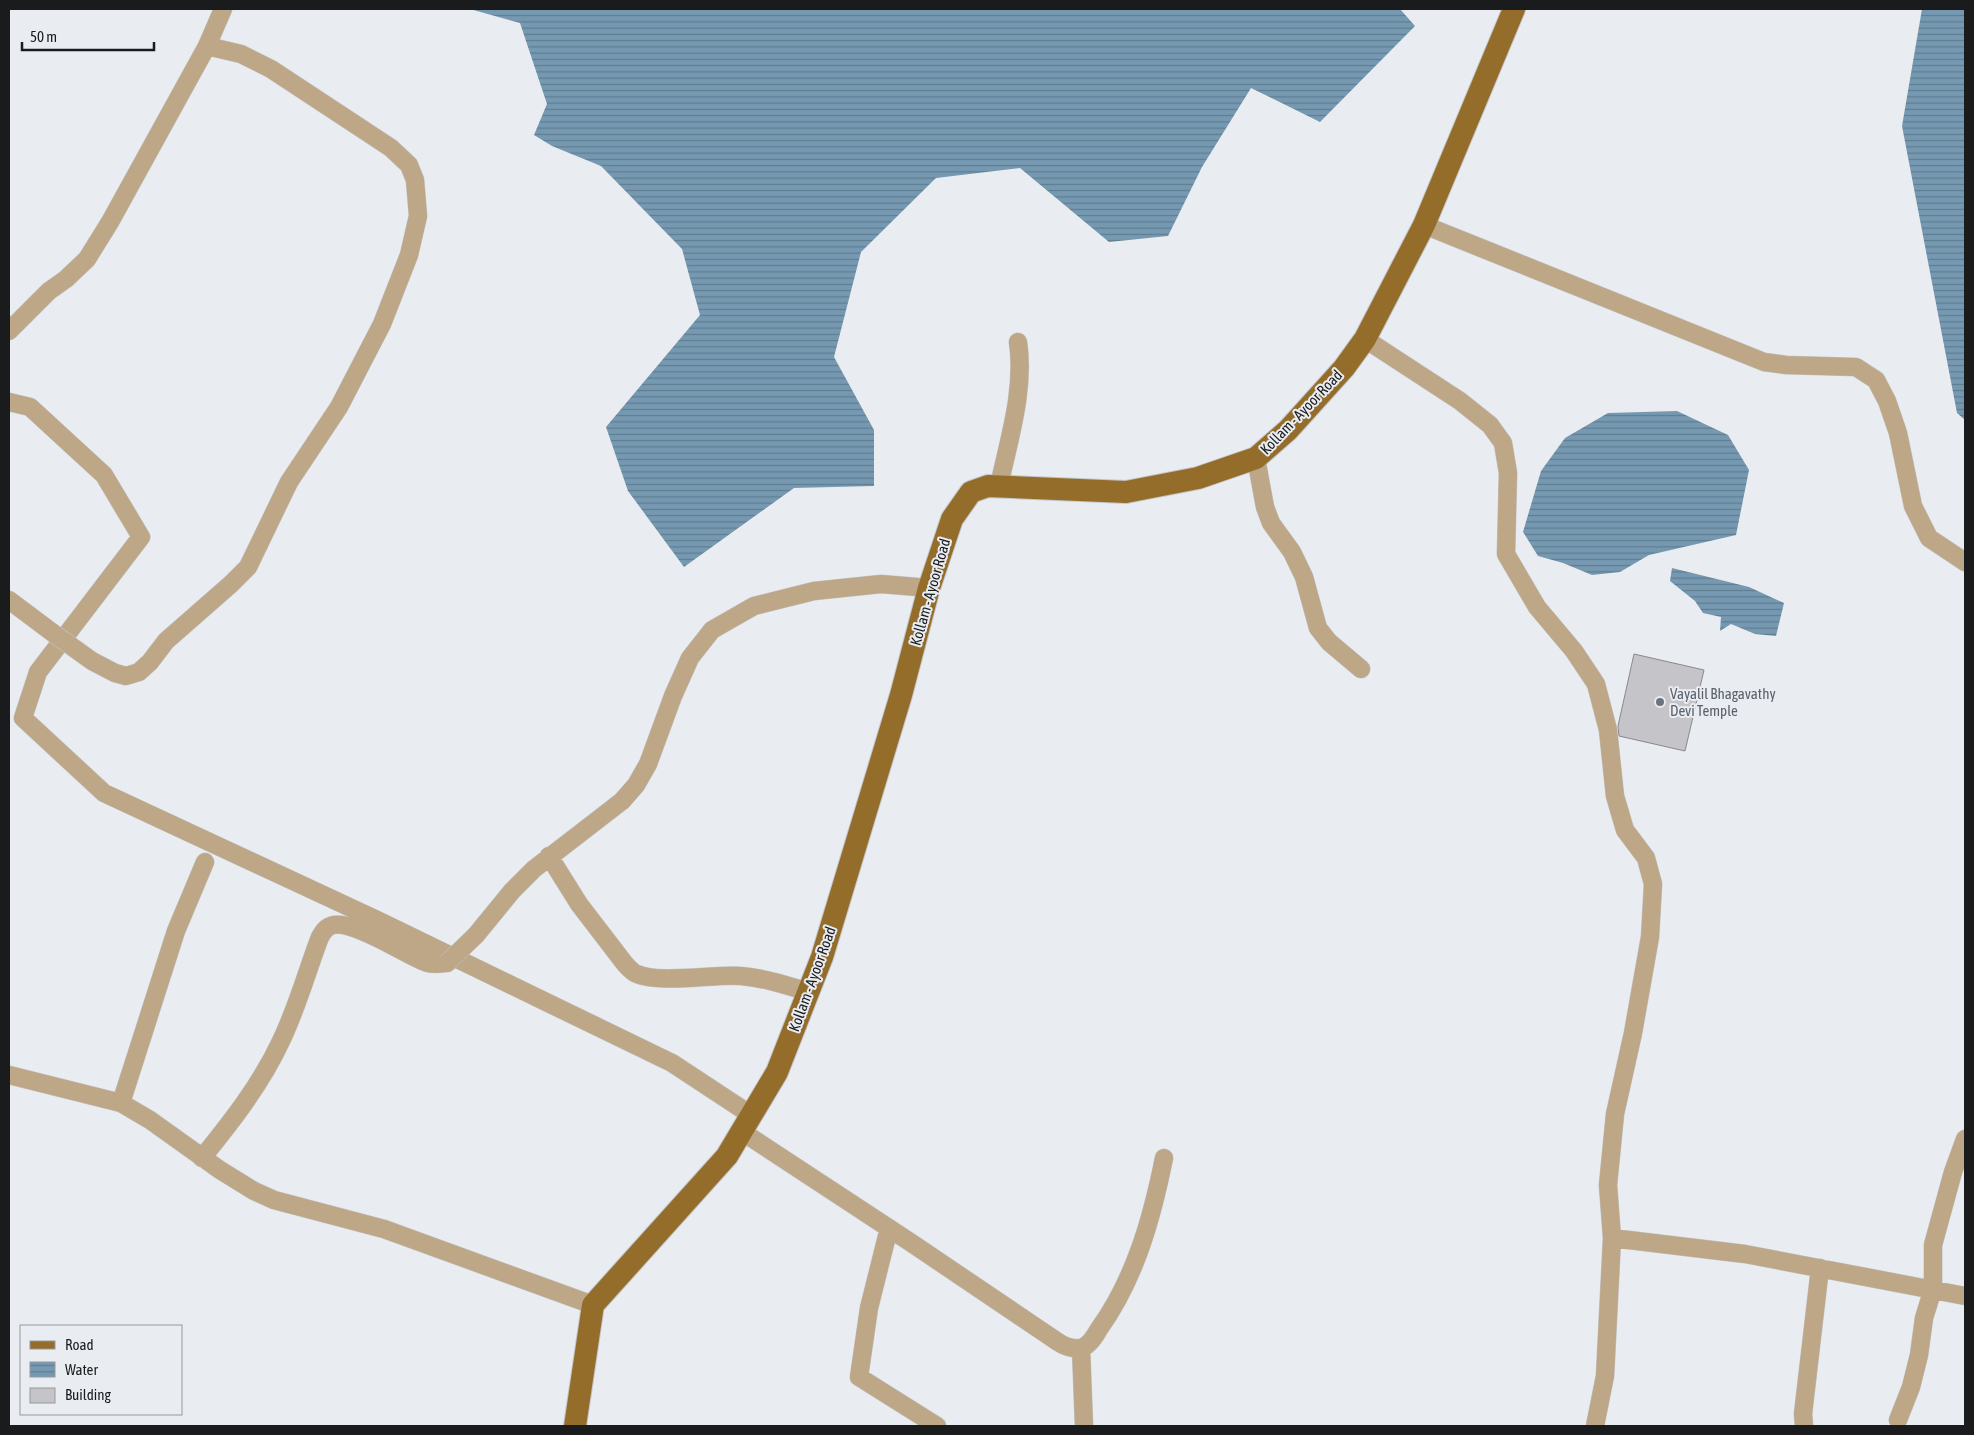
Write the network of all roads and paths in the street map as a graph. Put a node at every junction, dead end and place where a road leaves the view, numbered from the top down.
1 (223, 9) edge
2 (1514, 9) edge
3 (207, 46) junction
4 (1424, 225) junction
5 (9, 331) edge
6 (1365, 339) junction
7 (1018, 342) dead end
8 (9, 402) edge
9 (1256, 458) junction
10 (999, 486) junction
11 (1965, 562) edge
12 (929, 588) junction
13 (9, 600) edge
14 (1361, 669) dead end
15 (549, 856) junction
16 (205, 862) dead end
17 (809, 992) junction
18 (9, 1076) edge
19 (121, 1103) junction
20 (746, 1123) junction
21 (1965, 1139) edge
22 (202, 1158) junction
23 (1164, 1158) dead end
24 (889, 1228) junction
25 (1612, 1238) junction
26 (1820, 1268) junction
27 (1932, 1289) junction
28 (1965, 1296) edge
29 (593, 1305) junction
30 (1081, 1348) junction
31 (1898, 1420) dead end
32 (575, 1426) edge
33 (937, 1426) edge
34 (1084, 1426) edge
35 (1595, 1426) edge
36 (1804, 1426) edge

1 - 3 street
2 - 4 main road, Kollam - Ayoor Road
3 - 5 street
3 - 13 street, bridge
4 - 6 main road, Kollam - Ayoor Road
4 - 11 street
6 - 9 main road, Kollam - Ayoor Road
6 - 25 street
7 - 10 street
8 - 20 street
9 - 10 main road, Kollam - Ayoor Road
9 - 14 street
10 - 12 main road, Kollam - Ayoor Road
12 - 15 street
12 - 17 main road, Kollam - Ayoor Road
15 - 17 street
15 - 22 street, bridge
16 - 19 street
17 - 20 main road, Kollam - Ayoor Road
18 - 19 street
19 - 22 street
20 - 24 street
20 - 29 main road, Kollam - Ayoor Road
21 - 27 street
22 - 29 street
23 - 30 street
24 - 30 street
24 - 33 street
25 - 26 street
25 - 35 street
26 - 27 street
26 - 36 street
27 - 28 street
27 - 31 street
29 - 32 main road
30 - 34 street

